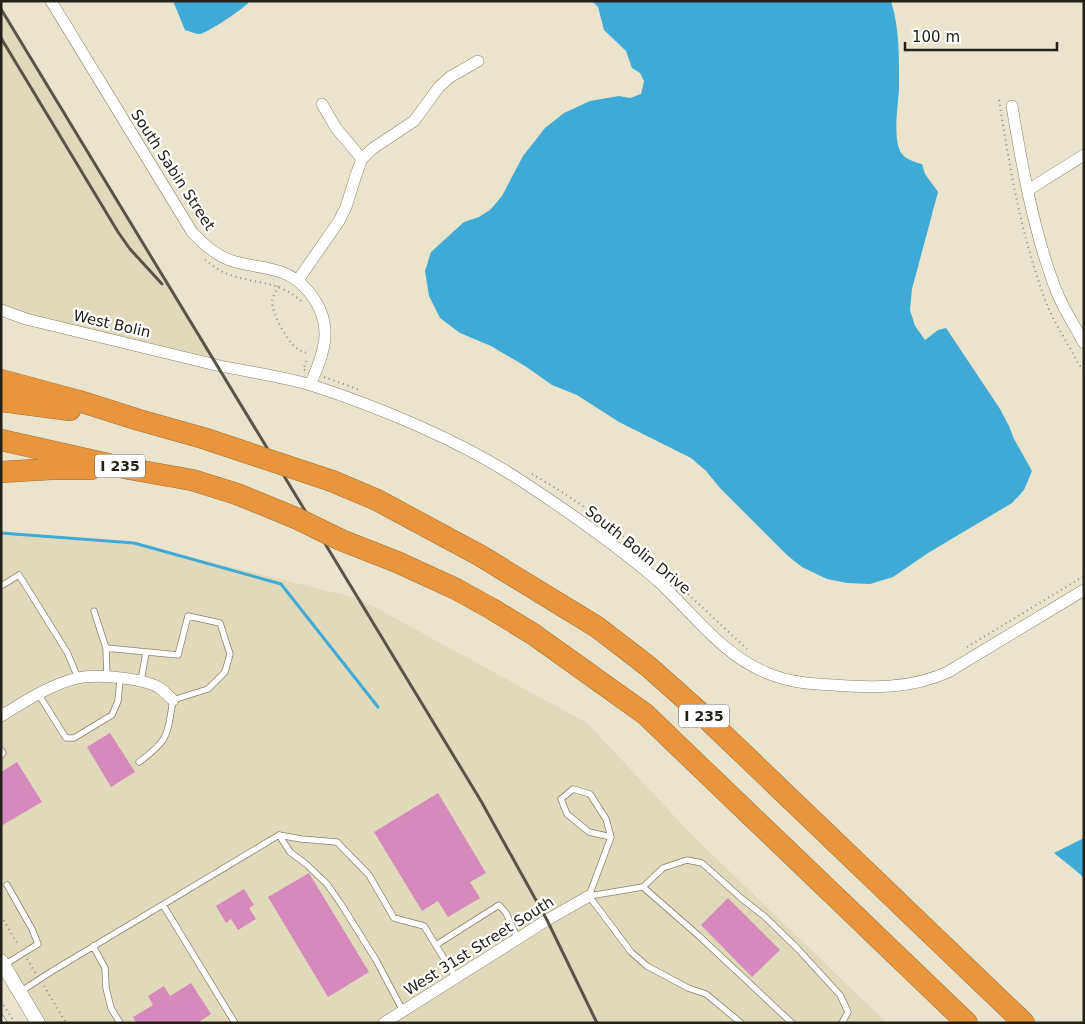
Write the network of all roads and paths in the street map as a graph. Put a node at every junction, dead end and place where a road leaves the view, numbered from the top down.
1 (51, 1) edge
2 (478, 61) dead end
3 (322, 104) dead end
4 (1012, 106) dead end
5 (1084, 155) edge
6 (362, 159) junction
7 (1028, 190) junction
8 (200, 255) dead end
9 (298, 280) junction
10 (278, 286) junction
11 (306, 306) dead end
12 (1, 310) edge
13 (1081, 330) edge
14 (1084, 343) edge
15 (312, 347) dead end
16 (310, 354) junction
17 (217, 365) joint
18 (315, 373) junction
19 (1, 380) edge
20 (310, 385) junction
21 (367, 393) dead end
22 (1, 400) edge
23 (139, 420) junction
24 (1, 440) edge
25 (130, 469) junction
26 (1, 472) edge
27 (531, 474) dead end
28 (657, 565) dead end
29 (1084, 576) edge
30 (1, 586) edge
31 (1084, 590) edge
32 (686, 592) dead end
33 (94, 611) dead end
34 (106, 648) junction
35 (961, 650) dead end
36 (146, 652) junction
37 (750, 652) dead end
38 (78, 678) junction
39 (107, 678) junction
40 (120, 678) junction
41 (141, 681) junction
42 (39, 694) junction
43 (172, 700) junction
44 (2, 715) edge
45 (1, 750) edge
46 (1, 755) edge
47 (139, 762) dead end
48 (279, 835) junction
49 (611, 837) junction
50 (7, 885) dead end
51 (644, 887) junction
52 (589, 896) junction
53 (163, 905) junction
54 (1, 916) edge
55 (518, 938) junction
56 (436, 945) junction
57 (93, 946) junction
58 (23, 953) junction
59 (2, 963) edge
60 (456, 978) junction
61 (39, 979) junction
62 (20, 992) junction
63 (1, 1001) edge
64 (403, 1011) junction
65 (1, 1018) edge
66 (787, 1021) edge
67 (4, 1023) edge
68 (15, 1023) edge
69 (38, 1023) edge
70 (66, 1023) edge
71 (120, 1023) edge
72 (235, 1023) edge
73 (384, 1023) edge
74 (741, 1023) edge
75 (842, 1023) edge
76 (967, 1023) edge
77 (1024, 1023) edge

1 - 9 street, South Sabin Street
2 - 6 street
3 - 6 street
4 - 7 street
5 - 7 street
6 - 9 street
7 - 13 street
8 - 10 path
9 - 18 street, South Sabin Street
10 - 11 path
10 - 16 path
12 - 17 street, West Bolin
13 - 14 street
15 - 16 path
16 - 18 path
17 - 20 street, South Bolin Drive
18 - 20 street, South Sabin Street
18 - 21 path
19 - 23 highway
20 - 31 street, South Bolin Drive
22 - 23 highway, I 235
23 - 77 highway, I 235, bridge
24 - 25 highway, I 235
25 - 26 highway
25 - 76 highway, I 235, bridge
27 - 28 path
29 - 35 path
30 - 38 lane
32 - 37 path
33 - 34 lane
34 - 36 lane
34 - 39 lane
36 - 41 lane
36 - 43 lane
38 - 39 street
38 - 42 street
39 - 40 street
40 - 41 street
40 - 42 lane
41 - 43 street
42 - 44 street
43 - 47 lane
45 - 46 lane
48 - 53 lane
48 - 56 lane
48 - 64 lane
49 - 49 lane
49 - 52 lane
50 - 58 lane
51 - 52 lane
51 - 66 lane
51 - 75 lane
52 - 55 street, West 31st Street South
52 - 74 lane
53 - 57 lane
53 - 72 lane
54 - 58 path
55 - 56 lane
55 - 60 street, West 31st Street South
56 - 60 lane
57 - 61 lane
57 - 71 lane
58 - 59 lane
58 - 61 path
59 - 62 street
60 - 64 street, West 31st Street South
61 - 62 lane
61 - 70 path
62 - 69 street
63 - 68 path
64 - 73 street, West 31st Street South
65 - 67 lane

